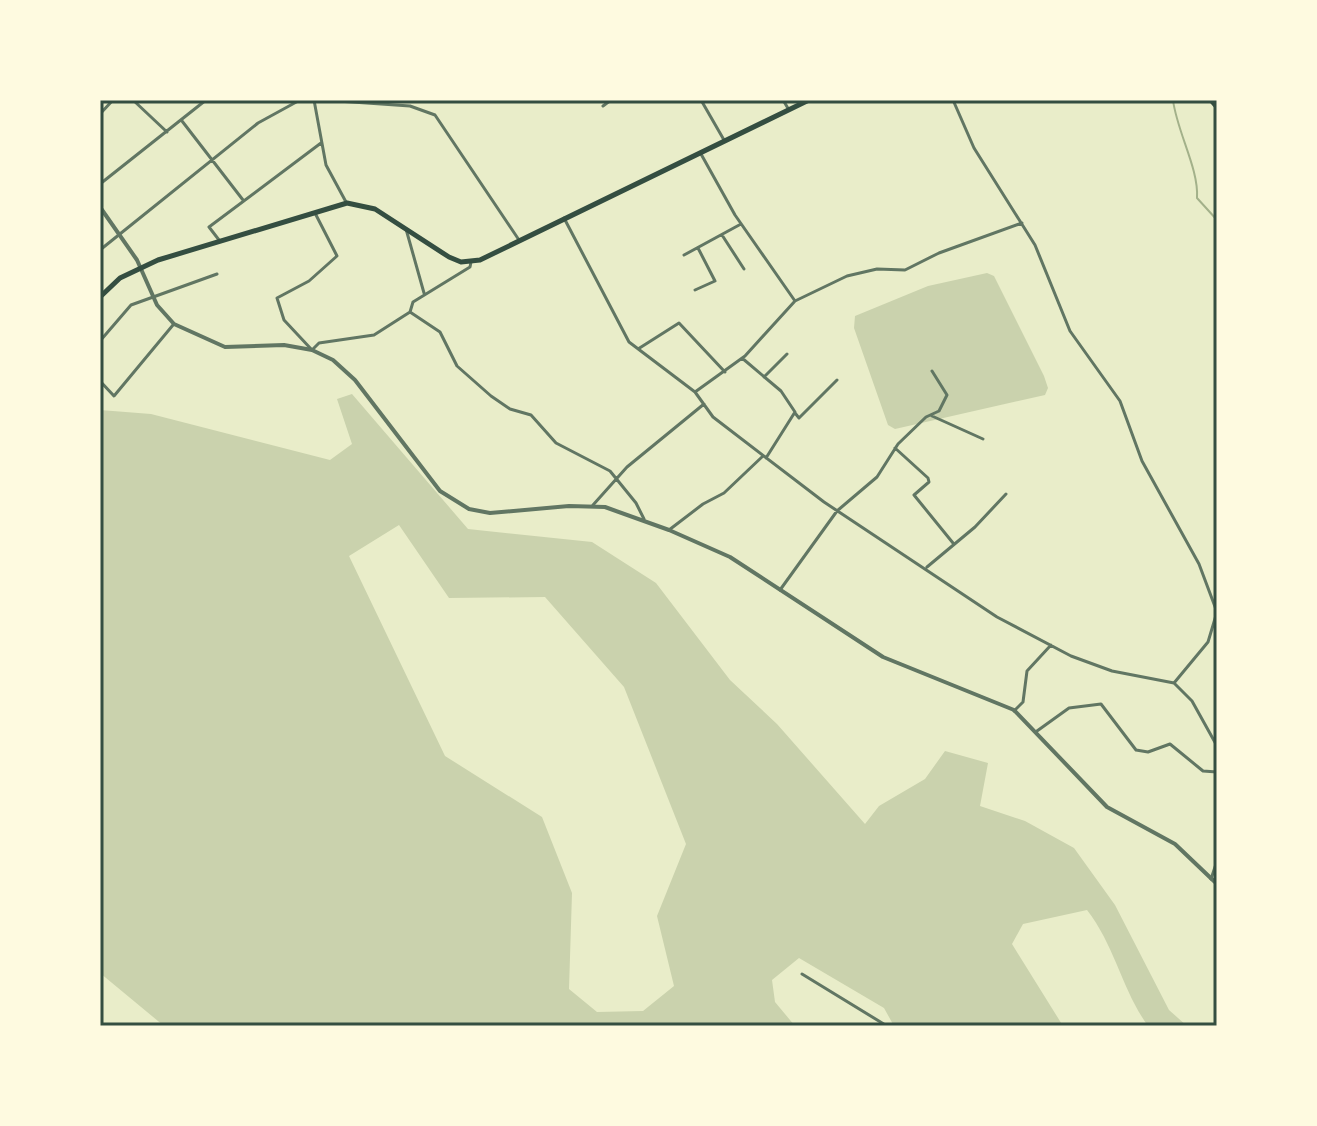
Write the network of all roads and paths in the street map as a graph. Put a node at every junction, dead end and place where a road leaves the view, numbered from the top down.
1 (133, 100) edge
2 (206, 100) edge
3 (300, 100) edge
4 (314, 100) edge
5 (323, 100) edge
6 (611, 100) edge
7 (701, 100) edge
8 (783, 100) edge
9 (809, 100) edge
10 (953, 100) edge
11 (1211, 100) edge
12 (110, 101) edge
13 (603, 106) dead end
14 (1217, 107) edge
15 (789, 110) junction
16 (100, 114) edge
17 (182, 121) junction
18 (167, 132) junction
19 (724, 140) junction
20 (321, 143) junction
21 (700, 153) junction
22 (212, 161) junction
23 (100, 184) edge
24 (244, 200) junction
25 (347, 203) junction
26 (100, 207) edge
27 (315, 213) junction
28 (564, 218) junction
29 (1022, 223) junction
30 (741, 224) junction
31 (406, 229) junction
32 (119, 234) junction
33 (722, 235) junction
34 (221, 241) junction
35 (520, 241) junction
36 (698, 248) junction
37 (100, 250) edge
38 (684, 255) dead end
39 (471, 262) junction
40 (141, 267) junction
41 (744, 269) dead end
42 (217, 274) dead end
43 (695, 290) dead end
44 (424, 293) junction
45 (151, 295) junction
46 (100, 297) edge
47 (795, 301) junction
48 (410, 312) junction
49 (174, 324) junction
50 (101, 339) edge
51 (638, 349) junction
52 (312, 350) junction
53 (787, 354) dead end
54 (742, 358) junction
55 (932, 371) dead end
56 (725, 372) junction
57 (763, 377) junction
58 (837, 380) dead end
59 (100, 381) edge
60 (695, 392) junction
61 (704, 404) junction
62 (795, 412) junction
63 (930, 415) junction
64 (983, 439) dead end
65 (895, 448) junction
66 (765, 457) junction
67 (619, 479) junction
68 (1006, 494) dead end
69 (593, 505) junction
70 (837, 511) junction
71 (644, 521) junction
72 (669, 530) junction
73 (953, 543) junction
74 (926, 568) junction
75 (780, 590) junction
76 (1217, 612) edge
77 (1051, 645) junction
78 (1174, 683) junction
79 (1014, 711) junction
80 (1037, 731) junction
81 (1217, 746) edge
82 (1217, 772) edge
83 (1217, 861) edge
84 (1211, 879) junction
85 (1217, 884) edge
86 (802, 974) dead end
87 (887, 1026) edge

1 - 18 street
2 - 17 street
3 - 22 street
4 - 20 street
5 - 35 street
6 - 13 street
7 - 19 street
8 - 15 street
9 - 15 main road
10 - 29 street
11 - 14 main road
12 - 16 street
15 - 19 main road
17 - 18 street
17 - 22 street
18 - 23 street
19 - 21 main road
20 - 24 street
20 - 25 street
21 - 28 main road
21 - 30 street
22 - 24 street
22 - 32 street
24 - 34 street
25 - 27 main road
25 - 31 main road
26 - 32 street
27 - 34 main road
27 - 52 street
28 - 35 main road
28 - 51 street
29 - 47 street
29 - 76 street
30 - 33 street
30 - 47 street
31 - 39 main road
31 - 44 street
32 - 37 street
32 - 40 street
33 - 36 street
33 - 41 street
34 - 40 main road
35 - 39 main road
36 - 38 street
36 - 43 street
39 - 44 street
40 - 45 street
40 - 46 main road
42 - 45 street
44 - 48 street
45 - 49 street
45 - 50 street
47 - 54 street
48 - 52 street
48 - 67 street
49 - 52 street
49 - 59 street
51 - 56 street
51 - 60 street
52 - 69 street
53 - 57 street
54 - 56 street
54 - 57 street
55 - 63 street
56 - 60 street
57 - 62 street
58 - 62 street
60 - 61 street
61 - 66 street
61 - 67 street
62 - 66 street
63 - 64 street
63 - 65 street
65 - 70 street
65 - 73 street
66 - 70 street
66 - 72 street
67 - 69 street
67 - 71 street
68 - 73 street
69 - 71 street
70 - 74 street
70 - 75 street
71 - 72 street
72 - 75 street
73 - 74 street
74 - 77 street
75 - 79 street
76 - 78 street
77 - 78 street
77 - 79 street
78 - 81 street
79 - 80 street
80 - 82 street
80 - 84 street
83 - 84 street
84 - 85 street
86 - 87 street

